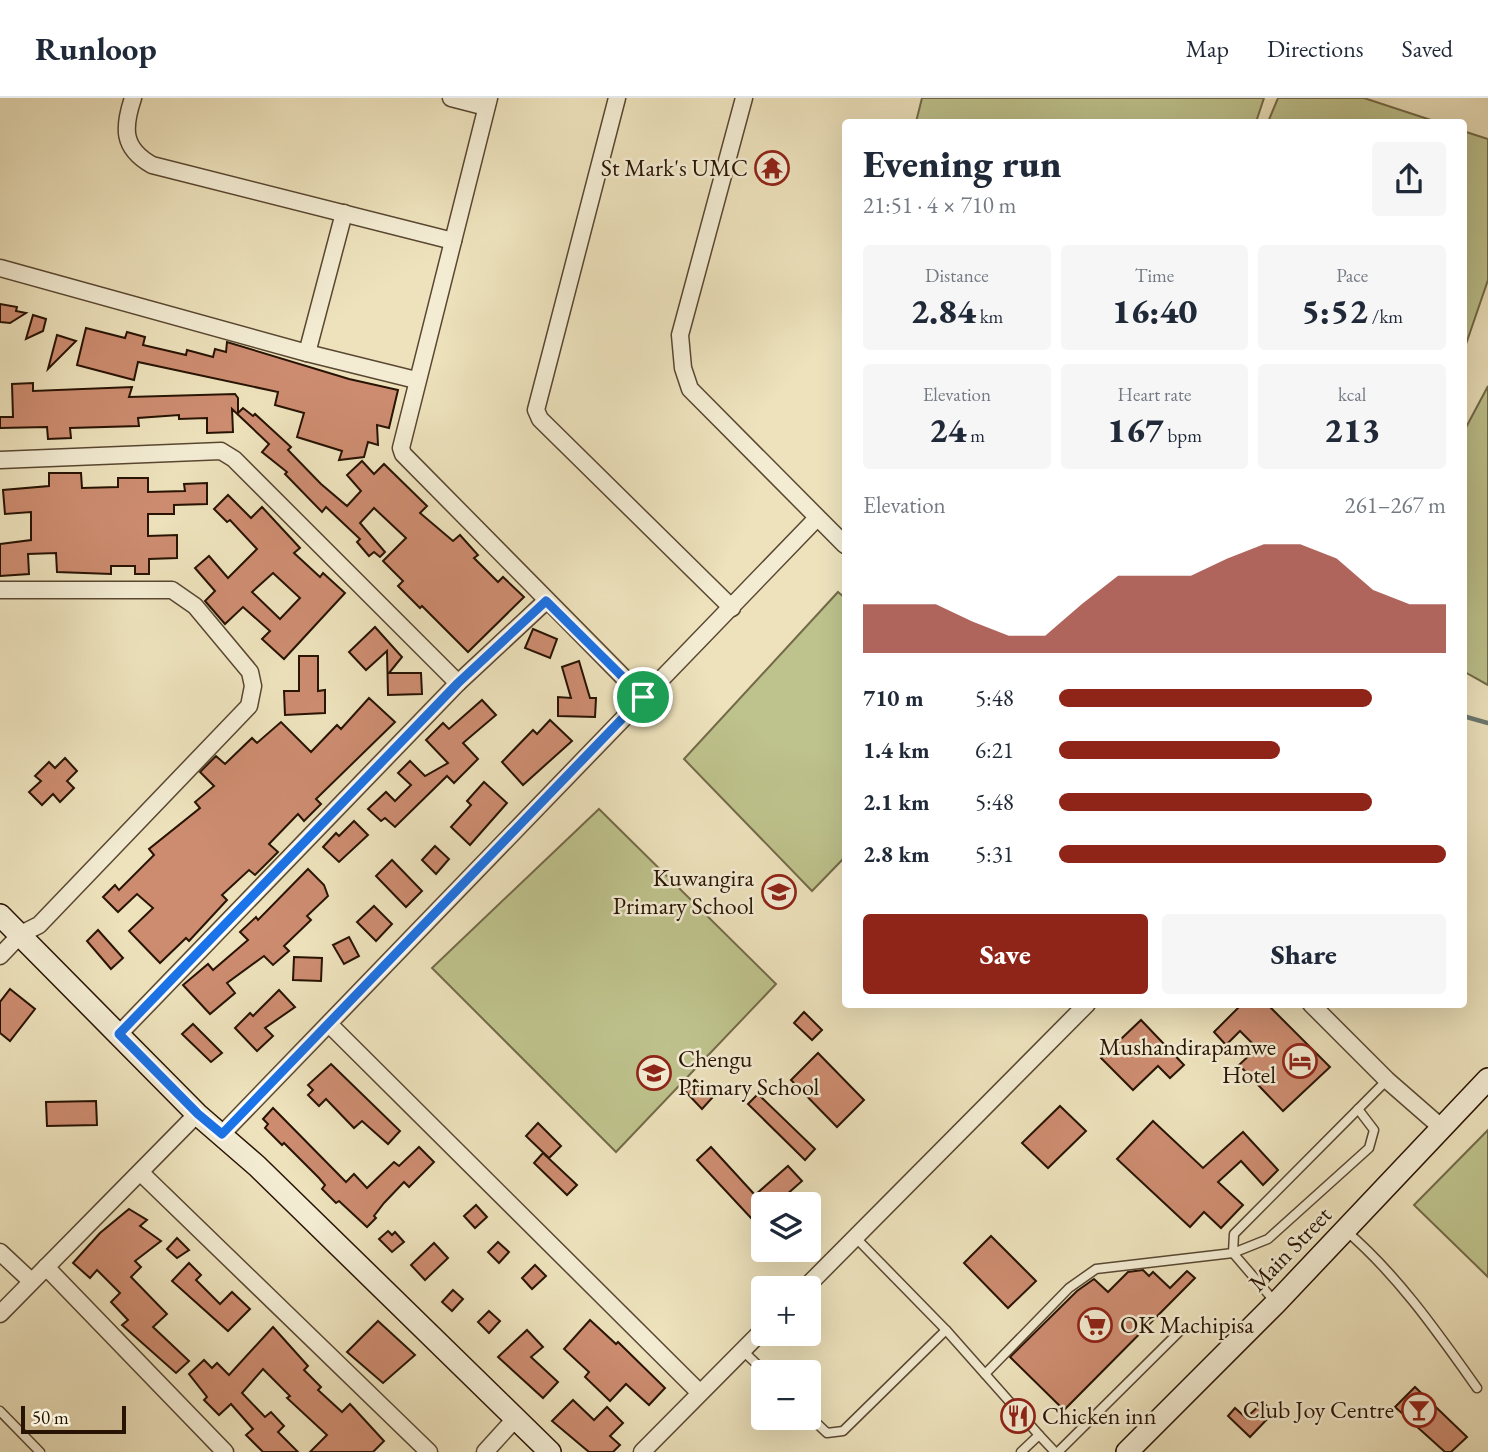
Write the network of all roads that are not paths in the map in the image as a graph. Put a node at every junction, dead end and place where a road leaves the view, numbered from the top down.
1 (133, 98) edge
2 (451, 98) edge
3 (617, 98) edge
4 (744, 98) edge
5 (488, 102) edge
6 (344, 213) junction
7 (453, 241) junction
8 (0, 268) edge
9 (307, 353) junction
10 (416, 380) junction
11 (0, 460) edge
12 (817, 518) junction
13 (842, 542) edge
14 (0, 590) edge
15 (546, 601) junction
16 (732, 608) junction
17 (458, 683) junction
18 (643, 697) junction
19 (0, 915) edge
20 (22, 934) junction
21 (0, 956) edge
22 (1083, 1008) edge
23 (1315, 1008) edge
24 (330, 1025) junction
25 (119, 1034) junction
26 (1488, 1079) edge
27 (1387, 1080) junction
28 (1358, 1110) junction
29 (198, 1114) junction
30 (1442, 1128) junction
31 (222, 1134) junction
32 (141, 1173) junction
33 (1345, 1230) junction
34 (856, 1238) junction
35 (0, 1252) edge
36 (1233, 1253) junction
37 (46, 1267) junction
38 (817, 1276) edge
39 (31, 1281) junction
40 (1276, 1303) junction
41 (0, 1314) edge
42 (1183, 1328) dead end
43 (946, 1330) junction
44 (751, 1341) edge
45 (742, 1350) junction
46 (752, 1360) edge
47 (985, 1374) junction
48 (1477, 1388) dead end
49 (699, 1392) junction
50 (0, 1411) edge
51 (515, 1419) junction
52 (821, 1427) edge
53 (1039, 1435) junction
54 (40, 1452) edge
55 (225, 1452) edge
56 (429, 1452) edge
57 (485, 1452) edge
58 (550, 1452) edge
59 (642, 1452) edge
60 (1021, 1452) edge
61 (1057, 1452) edge
62 (1127, 1452) edge

1 - 6 street
2 - 5 street
3 - 16 street
4 - 12 street
5 - 7 street
6 - 7 street
6 - 9 street
7 - 10 street
8 - 9 street
9 - 10 street
10 - 15 street
11 - 17 street
12 - 13 street
12 - 16 street
14 - 20 street
15 - 17 street
15 - 18 street
16 - 18 street
17 - 25 street
18 - 24 street
19 - 20 street
20 - 21 street
20 - 25 street
22 - 34 street
23 - 27 street
24 - 31 street
24 - 49 street
25 - 29 street
26 - 30 street, Main Street
27 - 28 lane
27 - 30 street
28 - 36 lane
28 - 36 lane
29 - 31 street
29 - 32 street
30 - 33 street, Main Street
31 - 51 street
32 - 37 street
32 - 56 street
33 - 40 street, Main Street
33 - 48 lane
34 - 38 street
34 - 43 lane
35 - 39 street
36 - 40 lane
36 - 47 lane
37 - 39 street
37 - 55 street
39 - 41 street
40 - 62 street, Main Street
42 - 61 lane
43 - 47 lane
43 - 52 lane
44 - 45 street
45 - 46 lane
45 - 49 street
47 - 53 lane
49 - 59 street
50 - 54 lane
51 - 57 street
51 - 58 street
53 - 60 lane
53 - 61 lane

